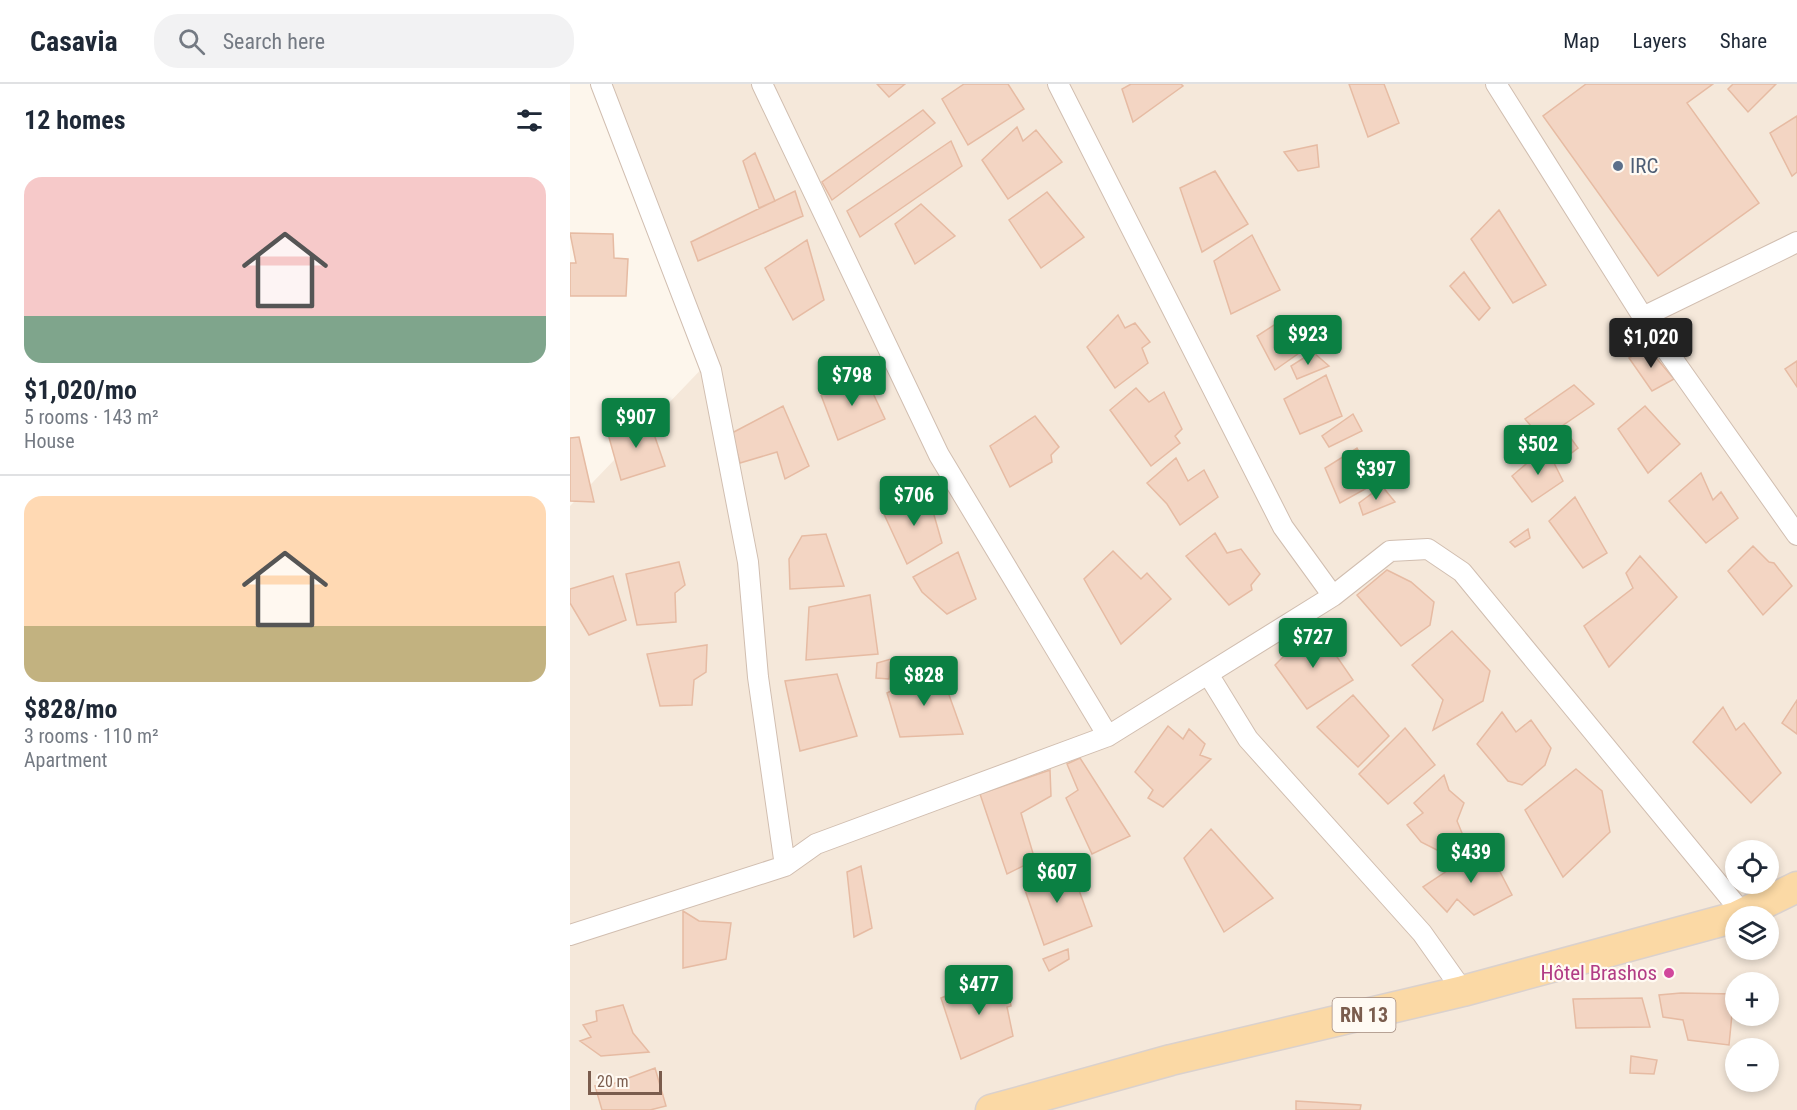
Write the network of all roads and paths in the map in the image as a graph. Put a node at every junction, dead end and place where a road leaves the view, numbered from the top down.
1 (601, 84) edge
2 (762, 84) edge
3 (1058, 84) edge
4 (1496, 84) edge
5 (1797, 242) edge
6 (1643, 316) junction
7 (1797, 535) edge
8 (1333, 596) junction
9 (1208, 674) junction
10 (1108, 736) junction
11 (785, 866) junction
12 (1797, 887) edge
13 (1731, 906) edge
14 (1759, 906) edge
15 (1725, 920) edge
16 (570, 935) edge
17 (1463, 991) junction
18 (991, 1110) edge

1 - 11 street
2 - 10 street
3 - 8 street
4 - 6 street
5 - 6 street
6 - 7 street
8 - 9 street
8 - 13 street
9 - 10 street
9 - 17 street
10 - 11 street
11 - 16 street
12 - 14 main road, RN 13
15 - 17 main road, RN 13
17 - 18 main road, RN 13

